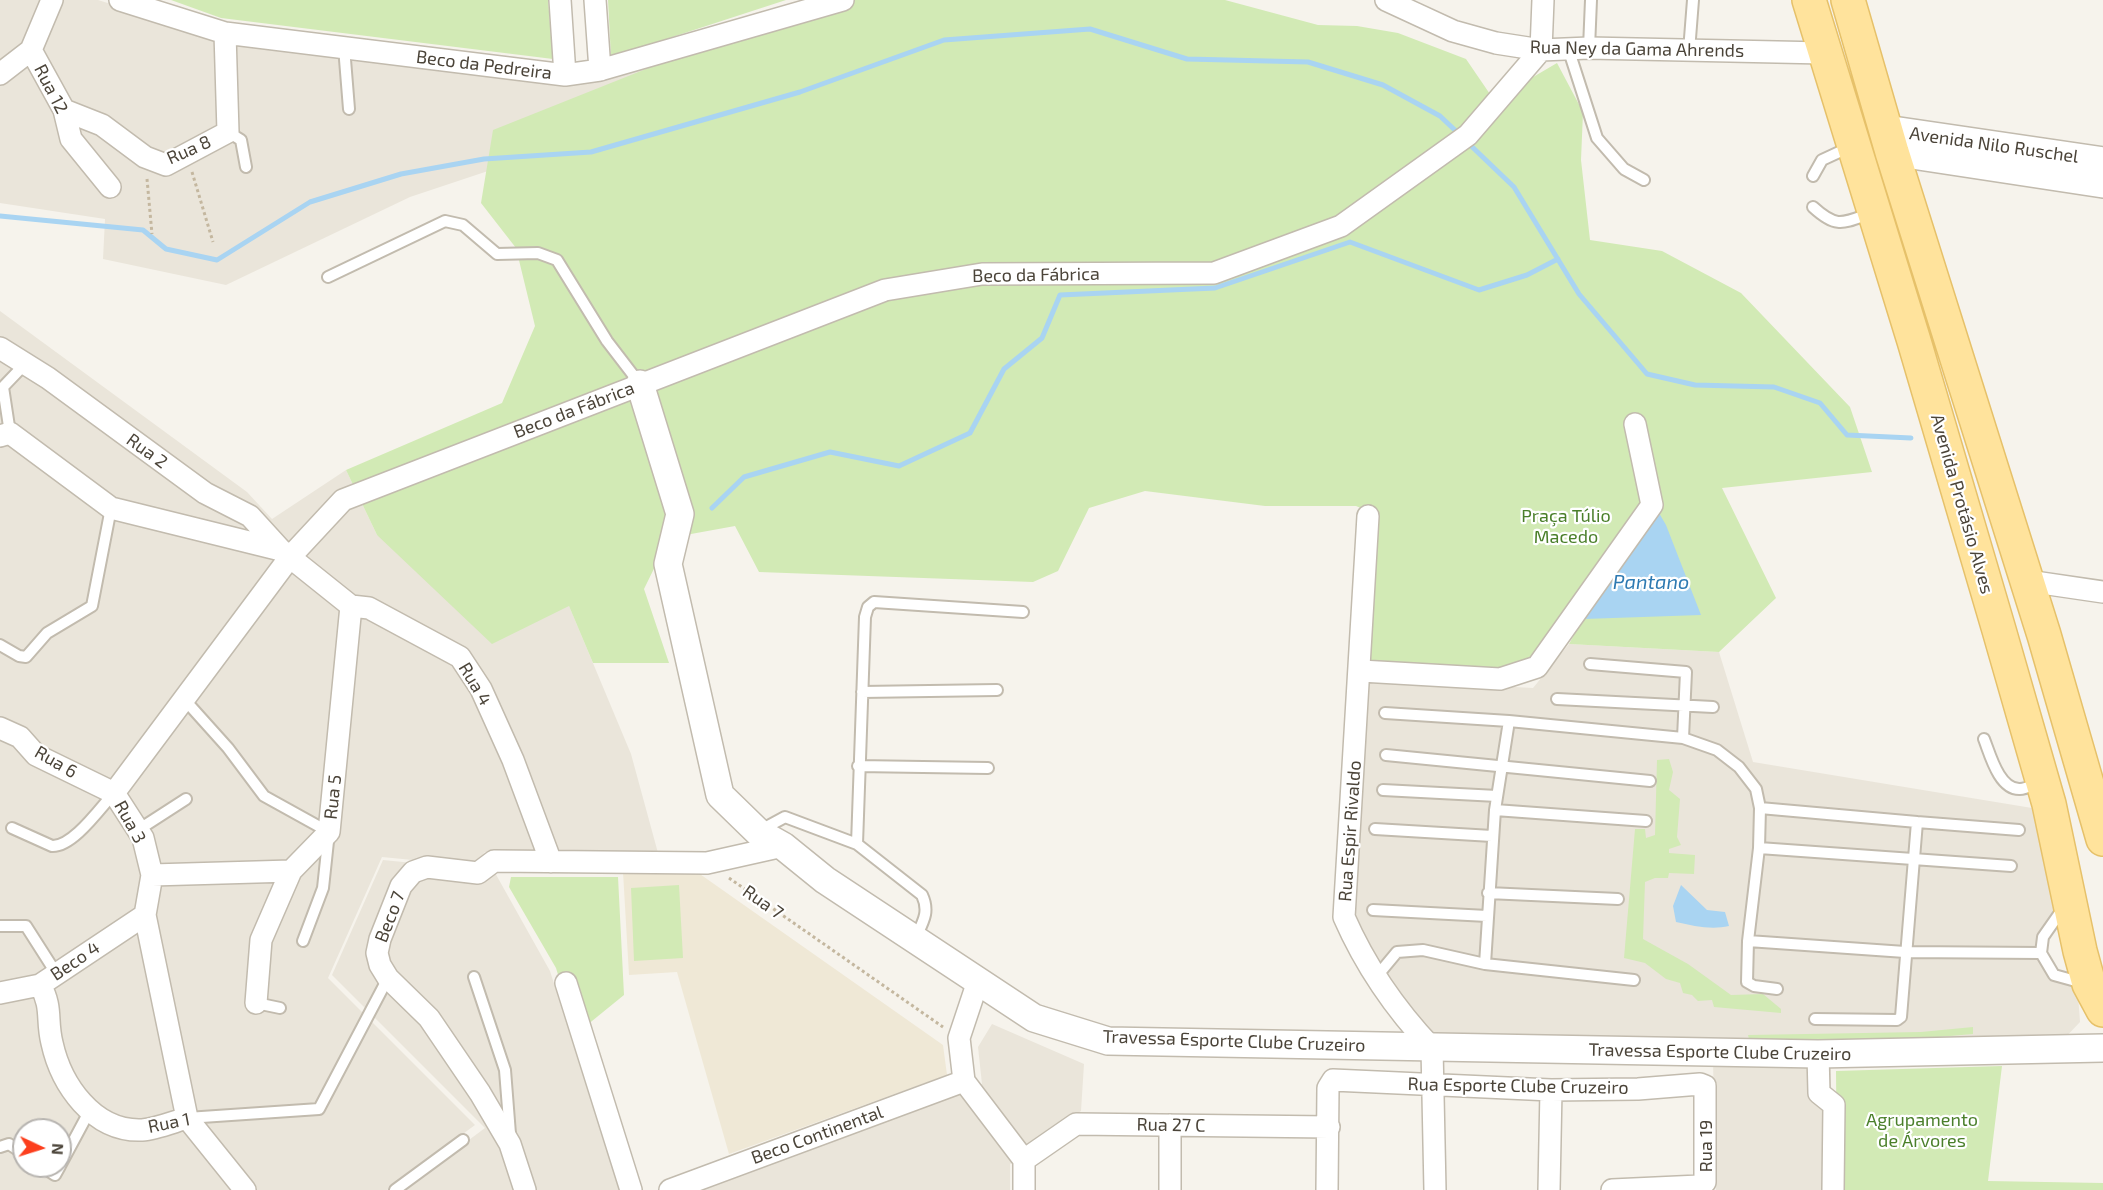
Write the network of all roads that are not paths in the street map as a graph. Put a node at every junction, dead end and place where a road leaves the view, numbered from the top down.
1 (52, 0) edge
2 (120, 0) edge
3 (560, 0) edge
4 (595, 0) edge
5 (843, 0) edge
6 (1386, 0) edge
7 (1543, 0) edge
8 (1591, 0) edge
9 (1693, 0) edge
10 (1809, 0) edge
11 (1848, 0) edge
12 (225, 33) junction
13 (344, 47) junction
14 (1568, 48) junction
15 (1589, 48) junction
16 (31, 50) junction
17 (1541, 50) junction
18 (1689, 51) junction
19 (1824, 53) junction
20 (600, 70) junction
21 (0, 74) edge
22 (565, 75) junction
23 (349, 109) dead end
24 (64, 110) junction
25 (228, 132) junction
26 (1889, 140) junction
27 (1853, 146) junction
28 (2103, 161) edge
29 (246, 167) dead end
30 (1813, 176) dead end
31 (1644, 180) dead end
32 (2103, 183) edge
33 (110, 187) dead end
34 (1813, 207) dead end
35 (1876, 218) junction
36 (328, 277) dead end
37 (0, 348) edge
38 (24, 364) junction
39 (640, 384) junction
40 (1635, 424) dead end
41 (5, 434) edge
42 (111, 508) junction
43 (1368, 516) dead end
44 (285, 554) junction
45 (2028, 581) junction
46 (2103, 592) edge
47 (351, 606) junction
48 (1023, 612) dead end
49 (0, 645) edge
50 (1590, 664) dead end
51 (1361, 671) junction
52 (997, 690) dead end
53 (861, 692) junction
54 (184, 699) junction
55 (1557, 699) dead end
56 (1685, 706) junction
57 (1713, 707) dead end
58 (1385, 713) dead end
59 (1509, 721) junction
60 (0, 728) edge
61 (2072, 728) junction
62 (1683, 738) junction
63 (2028, 738) junction
64 (1984, 739) dead end
65 (1386, 755) dead end
66 (1503, 765) junction
67 (858, 766) junction
68 (988, 768) dead end
69 (1650, 781) dead end
70 (1383, 790) dead end
71 (2091, 791) junction
72 (114, 793) junction
73 (2045, 793) junction
74 (1497, 796) junction
75 (186, 799) dead end
76 (1760, 808) junction
77 (1495, 810) junction
78 (1646, 821) dead end
79 (1917, 822) junction
80 (12, 828) dead end
81 (1375, 829) dead end
82 (2019, 830) dead end
83 (138, 831) junction
84 (329, 832) junction
85 (758, 832) junction
86 (1492, 836) junction
87 (2103, 838) edge
88 (856, 844) junction
89 (783, 846) junction
90 (1759, 848) junction
91 (1912, 860) junction
92 (551, 862) junction
93 (2011, 866) dead end
94 (291, 872) junction
95 (152, 876) junction
96 (1488, 893) junction
97 (1618, 899) dead end
98 (2069, 899) junction
99 (1373, 910) dead end
100 (145, 915) junction
101 (1487, 916) junction
102 (0, 926) edge
103 (915, 939) junction
104 (1748, 940) junction
105 (303, 941) dead end
106 (1905, 952) junction
107 (2042, 953) junction
108 (1485, 964) junction
109 (1377, 976) junction
110 (474, 977) dead end
111 (388, 978) junction
112 (48, 979) junction
113 (1634, 980) dead end
114 (978, 981) junction
115 (566, 983) dead end
116 (1777, 989) dead end
117 (0, 993) edge
118 (2096, 997) edge
119 (256, 1004) joint
120 (280, 1008) dead end
121 (1815, 1019) dead end
122 (1432, 1048) junction
123 (2103, 1048) edge
124 (1818, 1054) junction
125 (964, 1081) junction
126 (1433, 1085) junction
127 (1705, 1086) joint
128 (1551, 1090) junction
129 (90, 1110) junction
130 (187, 1118) junction
131 (1170, 1125) junction
132 (1329, 1127) junction
133 (463, 1140) dead end
134 (72, 1144) edge
135 (510, 1144) junction
136 (1024, 1160) junction
137 (1664, 1189) edge
138 (245, 1190) edge
139 (395, 1190) edge
140 (525, 1190) edge
141 (631, 1190) edge
142 (670, 1190) edge
143 (1024, 1190) edge
144 (1170, 1190) edge
145 (1327, 1190) edge
146 (1435, 1190) edge
147 (1549, 1190) edge
148 (1612, 1190) edge
149 (1833, 1190) edge

1 - 16 street
2 - 12 street, Beco da Pedreira
3 - 22 street
4 - 20 street
5 - 20 street, Beco da Pedreira
6 - 17 street, Rua Ney da Gama Ahrends
7 - 17 street
8 - 15 lane
9 - 18 lane
10 - 19 main road, Avenida Protásio Alves
11 - 26 main road, Avenida Protásio Alves
12 - 13 street, Beco da Pedreira
12 - 25 street, Rua 8
13 - 22 street, Beco da Pedreira
13 - 23 lane
14 - 15 street, Rua Ney da Gama Ahrends
14 - 17 street, Rua Ney da Gama Ahrends
14 - 31 lane
15 - 18 street, Rua Ney da Gama Ahrends
16 - 21 street
16 - 24 street, Rua 12
17 - 39 street, Beco da Fábrica
18 - 19 street, Rua Ney da Gama Ahrends
19 - 27 main road, Avenida Protásio Alves
20 - 22 street, Beco da Pedreira
24 - 25 street, Rua 8
24 - 33 street, Rua 12
25 - 29 lane
26 - 28 street, Avenida Nilo Ruschel
26 - 32 street, Avenida Nilo Ruschel
26 - 35 main road
26 - 45 main road, Avenida Protásio Alves
27 - 30 lane
27 - 35 main road, Avenida Protásio Alves
34 - 35 lane
35 - 63 main road, Avenida Protásio Alves
36 - 39 lane
37 - 38 street, Rua 2
38 - 41 lane
38 - 44 street, Rua 2
39 - 44 street, Beco da Fábrica
39 - 85 street, Travessa Esporte Clube Cruzeiro
40 - 51 street
41 - 42 street
42 - 44 street
42 - 49 lane
43 - 51 street, Rua Espir Rivaldo
44 - 47 street, Rua 4
44 - 54 street, Rua 3
45 - 46 street
45 - 61 main road, Avenida Protásio Alves
47 - 84 street, Rua 5
47 - 92 street, Rua 4
48 - 53 lane
50 - 56 lane
51 - 109 street, Rua Espir Rivaldo
52 - 53 lane
53 - 67 lane
54 - 72 street, Rua 3
54 - 84 lane
55 - 56 lane
56 - 57 lane
56 - 62 lane
58 - 59 lane
59 - 62 lane
59 - 66 lane
60 - 72 street, Rua 6
61 - 63 main road
61 - 71 main road, Avenida Protásio Alves
62 - 76 lane
63 - 73 main road, Avenida Protásio Alves
64 - 73 lane
65 - 66 lane
66 - 69 lane
66 - 74 lane
67 - 68 lane
67 - 88 lane
70 - 74 lane
71 - 73 main road
71 - 87 main road, Avenida Protásio Alves
72 - 80 lane
72 - 83 street, Rua 3
73 - 98 main road, Avenida Protásio Alves
74 - 77 lane
75 - 83 lane
76 - 79 lane
76 - 90 lane
77 - 78 lane
77 - 86 lane
79 - 82 lane
79 - 91 lane
81 - 86 lane
83 - 95 street, Rua 3
84 - 94 street, Rua 5
84 - 105 lane
85 - 88 lane
85 - 89 street, Travessa Esporte Clube Cruzeiro
86 - 96 lane
88 - 103 lane
89 - 92 street
89 - 103 street, Travessa Esporte Clube Cruzeiro
90 - 91 lane
90 - 104 lane
91 - 93 lane
91 - 106 lane
92 - 111 street, Beco 7
94 - 95 street
94 - 119 street, Rua 5
95 - 100 street, Rua 3
96 - 97 lane
96 - 101 lane
98 - 107 lane
98 - 118 main road, Avenida Protásio Alves
99 - 101 lane
100 - 112 street, Beco 4
100 - 130 street, Rua 3
101 - 108 lane
102 - 112 lane
103 - 114 street, Travessa Esporte Clube Cruzeiro
104 - 106 lane
104 - 116 lane
106 - 107 lane
106 - 121 lane
107 - 118 lane
108 - 109 lane
108 - 113 lane
109 - 122 street, Rua Espir Rivaldo
110 - 135 lane
111 - 130 lane, Rua 1
111 - 135 street
112 - 117 street, Beco 4
112 - 129 street, Rua 1
114 - 122 street, Travessa Esporte Clube Cruzeiro
114 - 125 street
115 - 141 street
119 - 120 lane
122 - 124 street, Travessa Esporte Clube Cruzeiro
122 - 126 street
123 - 124 street, Travessa Esporte Clube Cruzeiro
124 - 149 street
125 - 136 street
125 - 142 street, Beco Continental
126 - 128 street, Rua Esporte Clube Cruzeiro
126 - 132 street, Rua Esporte Clube Cruzeiro
126 - 146 street
127 - 128 street, Rua Esporte Clube Cruzeiro
127 - 137 street, Rua 19
128 - 147 street
129 - 130 street, Rua 1
129 - 134 lane
130 - 138 street, Rua 3
131 - 132 street, Rua 27 C
131 - 136 street, Rua 27 C
131 - 144 street
132 - 145 street
133 - 139 lane
135 - 140 street
136 - 143 street
137 - 148 street, Rua 19

